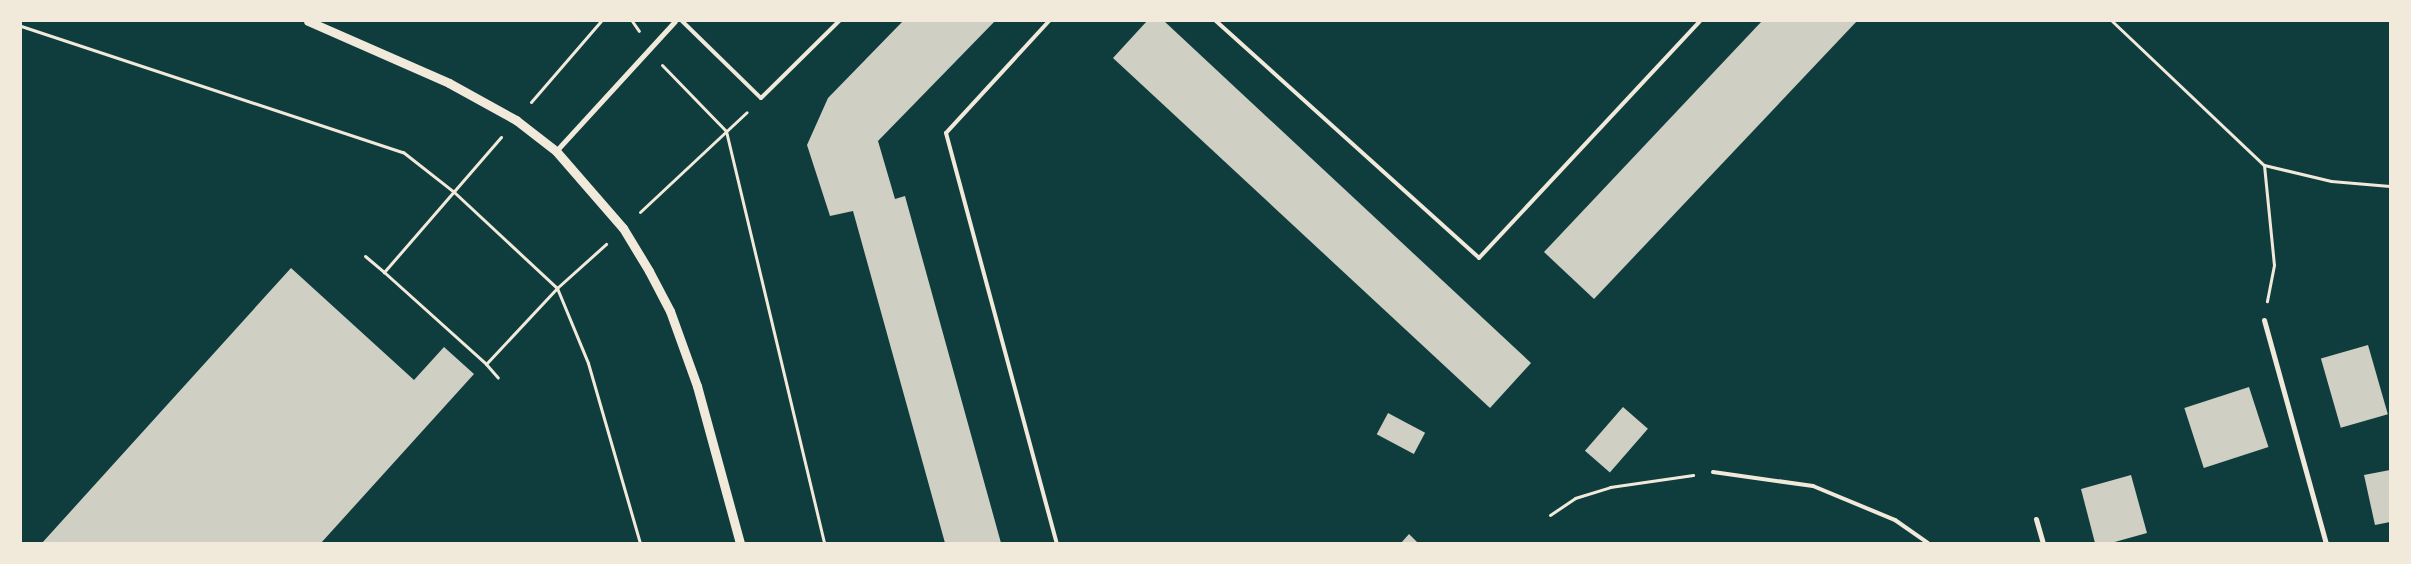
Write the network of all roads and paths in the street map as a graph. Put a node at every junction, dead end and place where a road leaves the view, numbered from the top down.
1 (308, 21) edge
2 (601, 21) edge
3 (632, 21) edge
4 (675, 21) edge
5 (682, 21) edge
6 (839, 21) edge
7 (1049, 21) edge
8 (1216, 21) edge
9 (1700, 21) edge
10 (2112, 21) edge
11 (21, 26) edge
12 (651, 47) junction
13 (761, 98) junction
14 (516, 120) junction
15 (726, 131) junction
16 (556, 151) junction
17 (2264, 165) junction
18 (2390, 186) edge
19 (454, 192) junction
20 (622, 228) junction
21 (365, 256) dead end
22 (384, 272) junction
23 (557, 288) junction
24 (2264, 320) joint
25 (486, 364) junction
26 (498, 378) dead end
27 (1713, 472) joint
28 (1550, 515) dead end
29 (2036, 519) dead end
30 (640, 543) edge
31 (740, 543) edge
32 (824, 543) edge
33 (1057, 543) edge
34 (1928, 543) edge
35 (2043, 543) edge
36 (2326, 543) edge

1 - 14 street
2 - 14 path
3 - 12 path
4 - 12 street
5 - 13 lane
6 - 13 lane
7 - 33 lane
8 - 9 lane
10 - 17 path
11 - 19 path
12 - 15 path
12 - 16 street
13 - 15 path
14 - 16 street
14 - 19 path
15 - 20 path
15 - 32 path
16 - 20 street
17 - 18 path
17 - 24 path
19 - 22 path
19 - 23 path
20 - 23 path
20 - 31 street
21 - 22 path
22 - 25 path
23 - 25 path
23 - 30 path
24 - 36 street
25 - 26 path
27 - 28 path
27 - 34 lane
29 - 35 street

